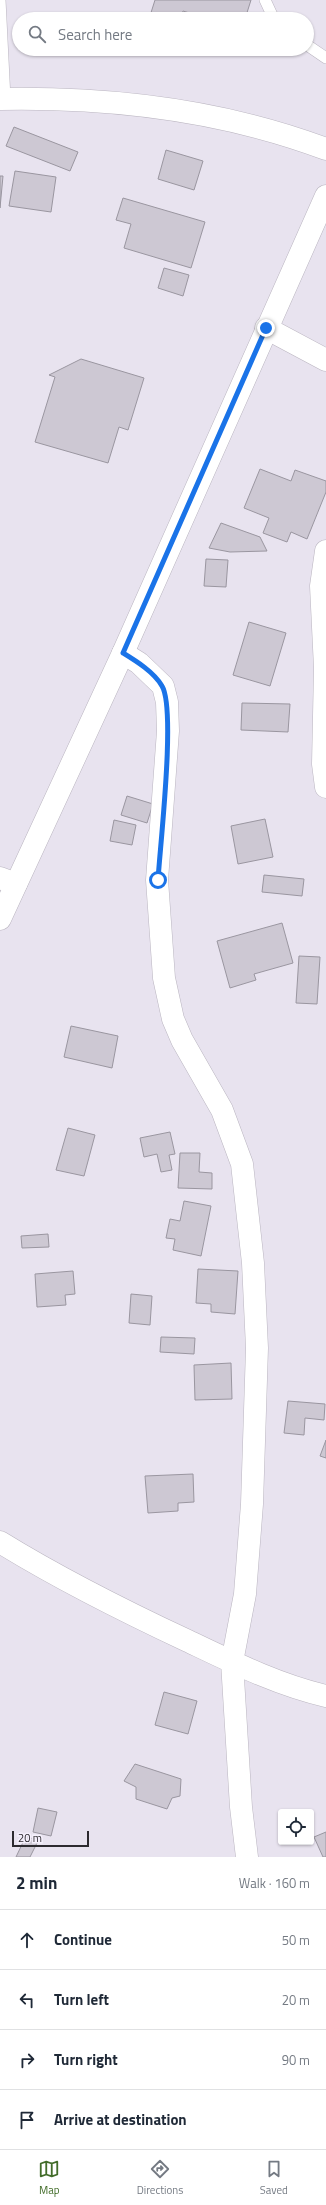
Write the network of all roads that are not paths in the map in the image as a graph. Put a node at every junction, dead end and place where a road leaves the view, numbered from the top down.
1 (0, 0) edge
2 (265, 0) edge
3 (271, 12) edge
4 (314, 49) edge
5 (326, 58) edge
6 (2, 99) edge
7 (326, 149) edge
8 (326, 196) edge
9 (266, 328) junction
10 (326, 360) edge
11 (326, 551) edge
12 (123, 653) junction
13 (326, 787) edge
14 (8, 881) edge
15 (0, 919) edge
16 (0, 1542) edge
17 (232, 1662) junction
18 (326, 1696) edge
19 (247, 1857) edge

1 - 6 lane
2 - 3 lane
4 - 5 lane
6 - 7 street
8 - 9 street
9 - 10 street
9 - 12 street
11 - 13 street
12 - 14 street
12 - 17 street
14 - 15 street
16 - 17 street
17 - 18 street
17 - 19 street

